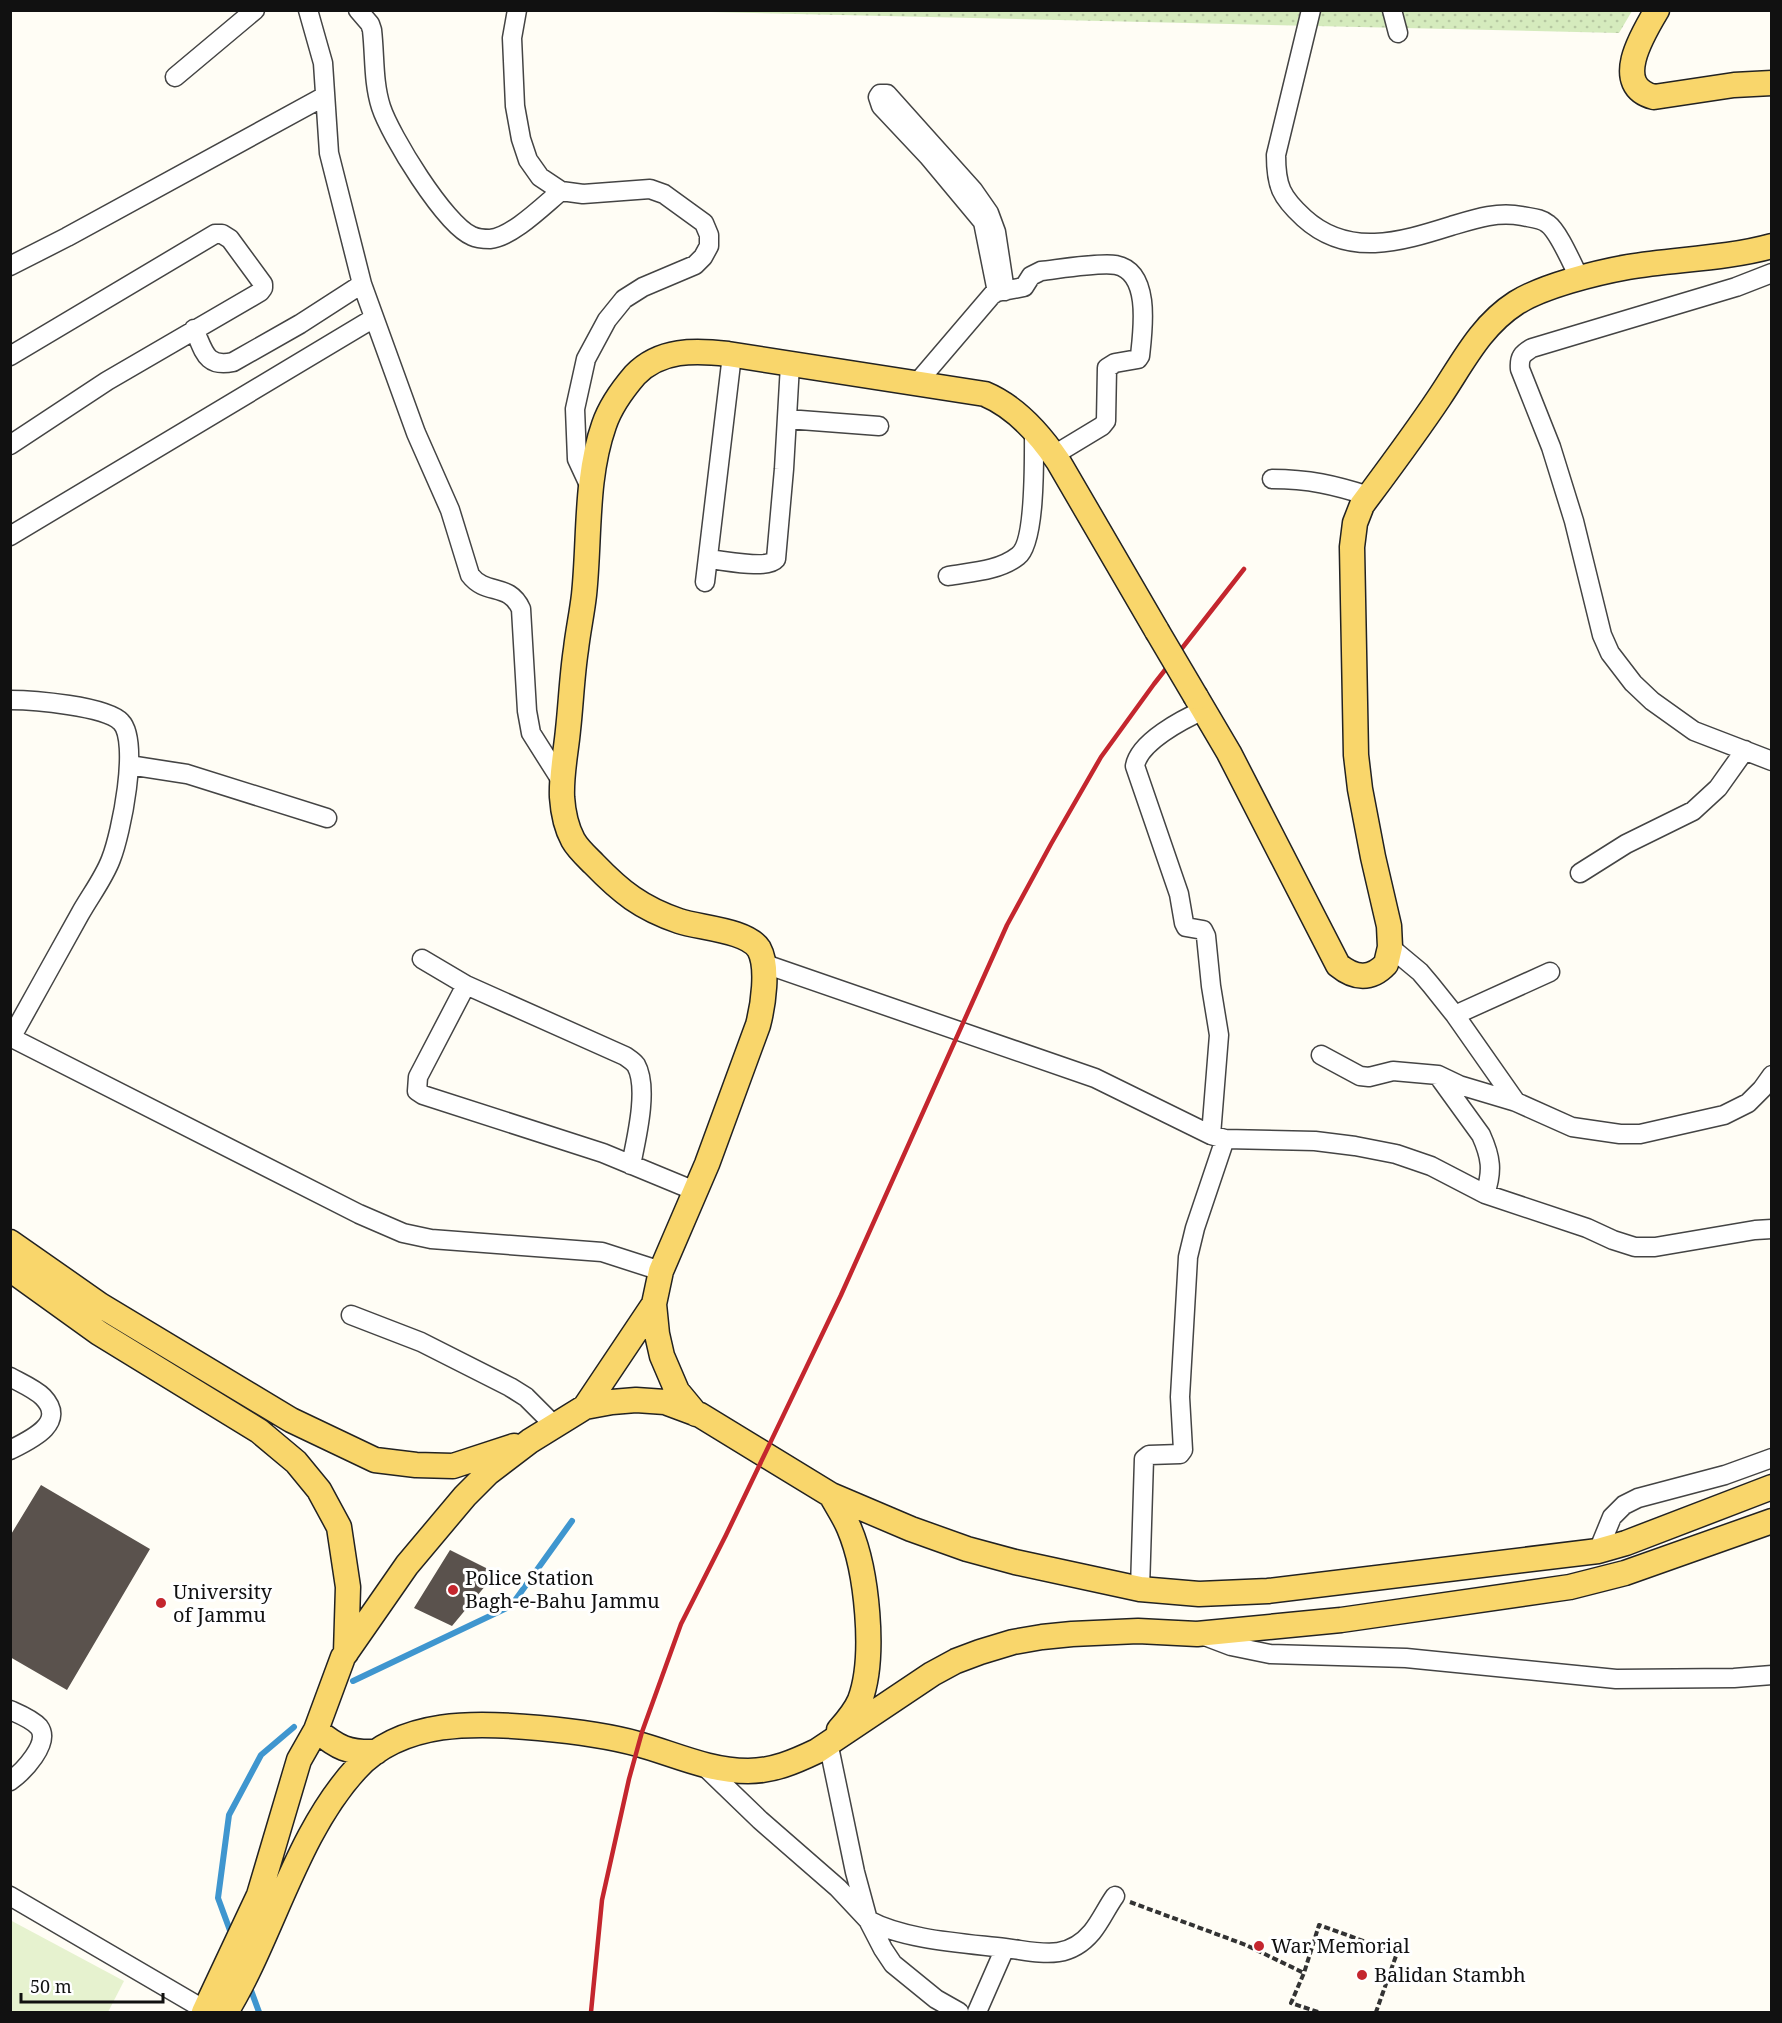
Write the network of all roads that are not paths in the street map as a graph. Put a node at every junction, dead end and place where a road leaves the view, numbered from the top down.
1 (255, 10) edge
2 (308, 10) edge
3 (358, 10) edge
4 (517, 10) edge
5 (1311, 10) edge
6 (1392, 10) edge
7 (1657, 10) edge
8 (1398, 33) dead end
9 (175, 77) dead end
10 (1772, 83) edge
11 (325, 96) junction
12 (561, 191) junction
13 (1772, 246) edge
14 (10, 266) edge
15 (1772, 273) edge
16 (1580, 279) junction
17 (362, 284) junction
18 (1001, 292) junction
19 (374, 318) junction
20 (194, 329) junction
21 (732, 355) junction
22 (10, 356) edge
23 (790, 364) junction
24 (916, 384) junction
25 (787, 419) junction
26 (879, 426) dead end
27 (1034, 430) junction
28 (10, 445) edge
29 (1054, 455) junction
30 (1272, 478) dead end
31 (590, 487) junction
32 (1369, 496) junction
33 (10, 536) edge
34 (708, 559) junction
35 (948, 576) dead end
36 (705, 582) dead end
37 (10, 700) edge
38 (1200, 703) junction
39 (1744, 750) junction
40 (1772, 761) edge
41 (129, 765) junction
42 (562, 782) junction
43 (327, 818) dead end
44 (1580, 873) dead end
45 (1390, 947) junction
46 (422, 959) dead end
47 (762, 963) junction
48 (1550, 972) dead end
49 (466, 985) junction
50 (1455, 1015) junction
51 (11, 1038) edge
52 (1321, 1055) dead end
53 (1438, 1075) junction
54 (1772, 1075) edge
55 (1516, 1102) junction
56 (1218, 1137) junction
57 (631, 1165) junction
58 (695, 1191) junction
59 (1485, 1194) junction
60 (1772, 1229) edge
61 (10, 1242) edge
62 (10, 1269) edge
63 (662, 1270) junction
64 (654, 1304) junction
65 (351, 1315) dead end
66 (10, 1377) edge
67 (585, 1407) junction
68 (696, 1414) junction
69 (555, 1426) junction
70 (530, 1441) junction
71 (17, 1446) edge
72 (1767, 1457) edge
73 (1772, 1487) edge
74 (831, 1495) junction
75 (1772, 1521) edge
76 (1598, 1551) junction
77 (1140, 1589) junction
78 (1197, 1634) junction
79 (346, 1653) junction
80 (1772, 1675) edge
81 (10, 1710) edge
82 (316, 1730) junction
83 (828, 1742) junction
84 (376, 1752) junction
85 (702, 1764) junction
86 (10, 1781) edge
87 (10, 1896) edge
88 (1115, 1896) road end
89 (269, 1900) junction
90 (868, 1920) junction
91 (1005, 1948) junction
92 (216, 2007) edge
93 (959, 2013) edge
94 (977, 2013) edge

1 - 9 street
2 - 11 street
3 - 12 street
4 - 12 street
5 - 16 street
6 - 8 street
7 - 10 main road
11 - 14 street
11 - 17 street
12 - 31 street
13 - 16 main road
15 - 39 street
16 - 32 main road
17 - 19 street
17 - 20 street
18 - 18 street
18 - 24 street
18 - 29 street
19 - 33 street
19 - 42 street
20 - 22 street
20 - 28 street
21 - 23 main road
21 - 31 main road
21 - 34 street
23 - 24 main road
23 - 25 street
24 - 27 main road
25 - 26 street
25 - 34 street
27 - 29 main road
27 - 35 street
29 - 38 main road, bridge
30 - 32 street
31 - 42 main road
32 - 45 main road
34 - 36 street
37 - 41 street
38 - 45 main road
38 - 56 street
39 - 40 street
39 - 44 street
41 - 43 street
41 - 51 street
42 - 47 main road
45 - 50 street
46 - 49 street
47 - 56 street
47 - 58 main road
48 - 50 street
49 - 57 street
49 - 57 street
50 - 55 street
51 - 63 street
52 - 53 street
53 - 55 street
53 - 59 street
54 - 55 street
56 - 59 street
56 - 77 street
57 - 58 street
58 - 63 main road
59 - 60 street
61 - 70 main road
62 - 79 main road
63 - 64 main road
64 - 67 main road
64 - 68 main road
65 - 69 street
66 - 71 street
67 - 68 main road
67 - 69 main road
68 - 74 main road
69 - 70 main road
70 - 79 main road
72 - 76 street
73 - 76 main road
74 - 77 main road
74 - 83 main road
75 - 78 main road
76 - 77 main road
78 - 80 street
78 - 83 main road
79 - 82 main road
81 - 86 street
82 - 84 main road
82 - 89 main road
83 - 85 main road
83 - 90 street
84 - 85 main road
84 - 89 main road
85 - 90 street
87 - 92 street
88 - 91 street
89 - 92 main road
90 - 91 street
90 - 93 street
91 - 94 street

